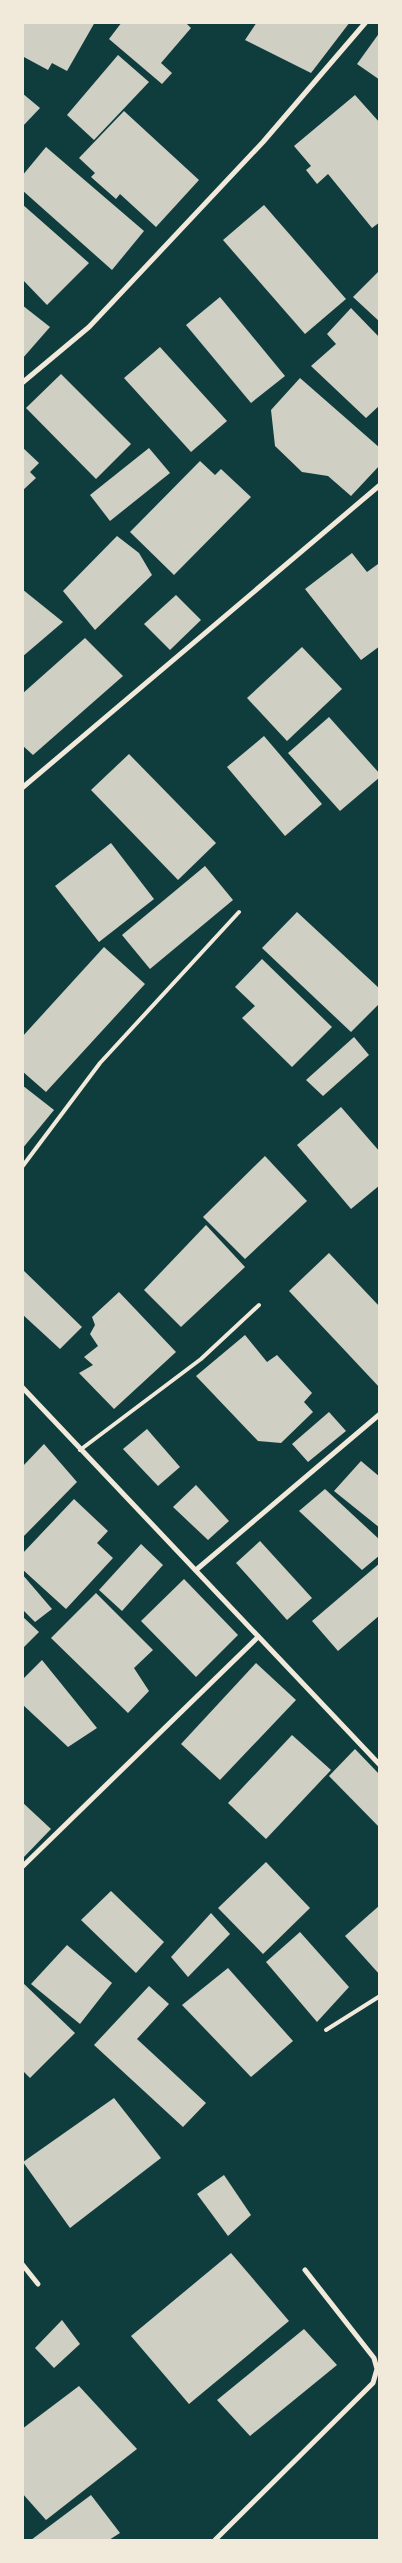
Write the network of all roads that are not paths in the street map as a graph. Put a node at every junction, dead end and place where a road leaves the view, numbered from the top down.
1 (366, 22) edge
2 (22, 383) edge
3 (380, 485) edge
4 (22, 788) edge
5 (239, 912) dead end
6 (22, 1167) edge
7 (259, 1305) dead end
8 (22, 1387) edge
9 (380, 1414) edge
10 (80, 1450) junction
11 (196, 1570) junction
12 (258, 1637) junction
13 (380, 1765) edge
14 (22, 1867) edge
15 (380, 1996) edge
16 (326, 2030) dead end
17 (22, 2264) edge
18 (304, 2270) dead end
19 (38, 2284) dead end
20 (215, 2540) edge

1 - 2 street
3 - 4 street
5 - 6 lane
7 - 10 lane
8 - 10 street
9 - 11 street
10 - 11 street
11 - 12 street
12 - 13 street
12 - 14 street
15 - 16 lane
17 - 19 street
18 - 20 street

